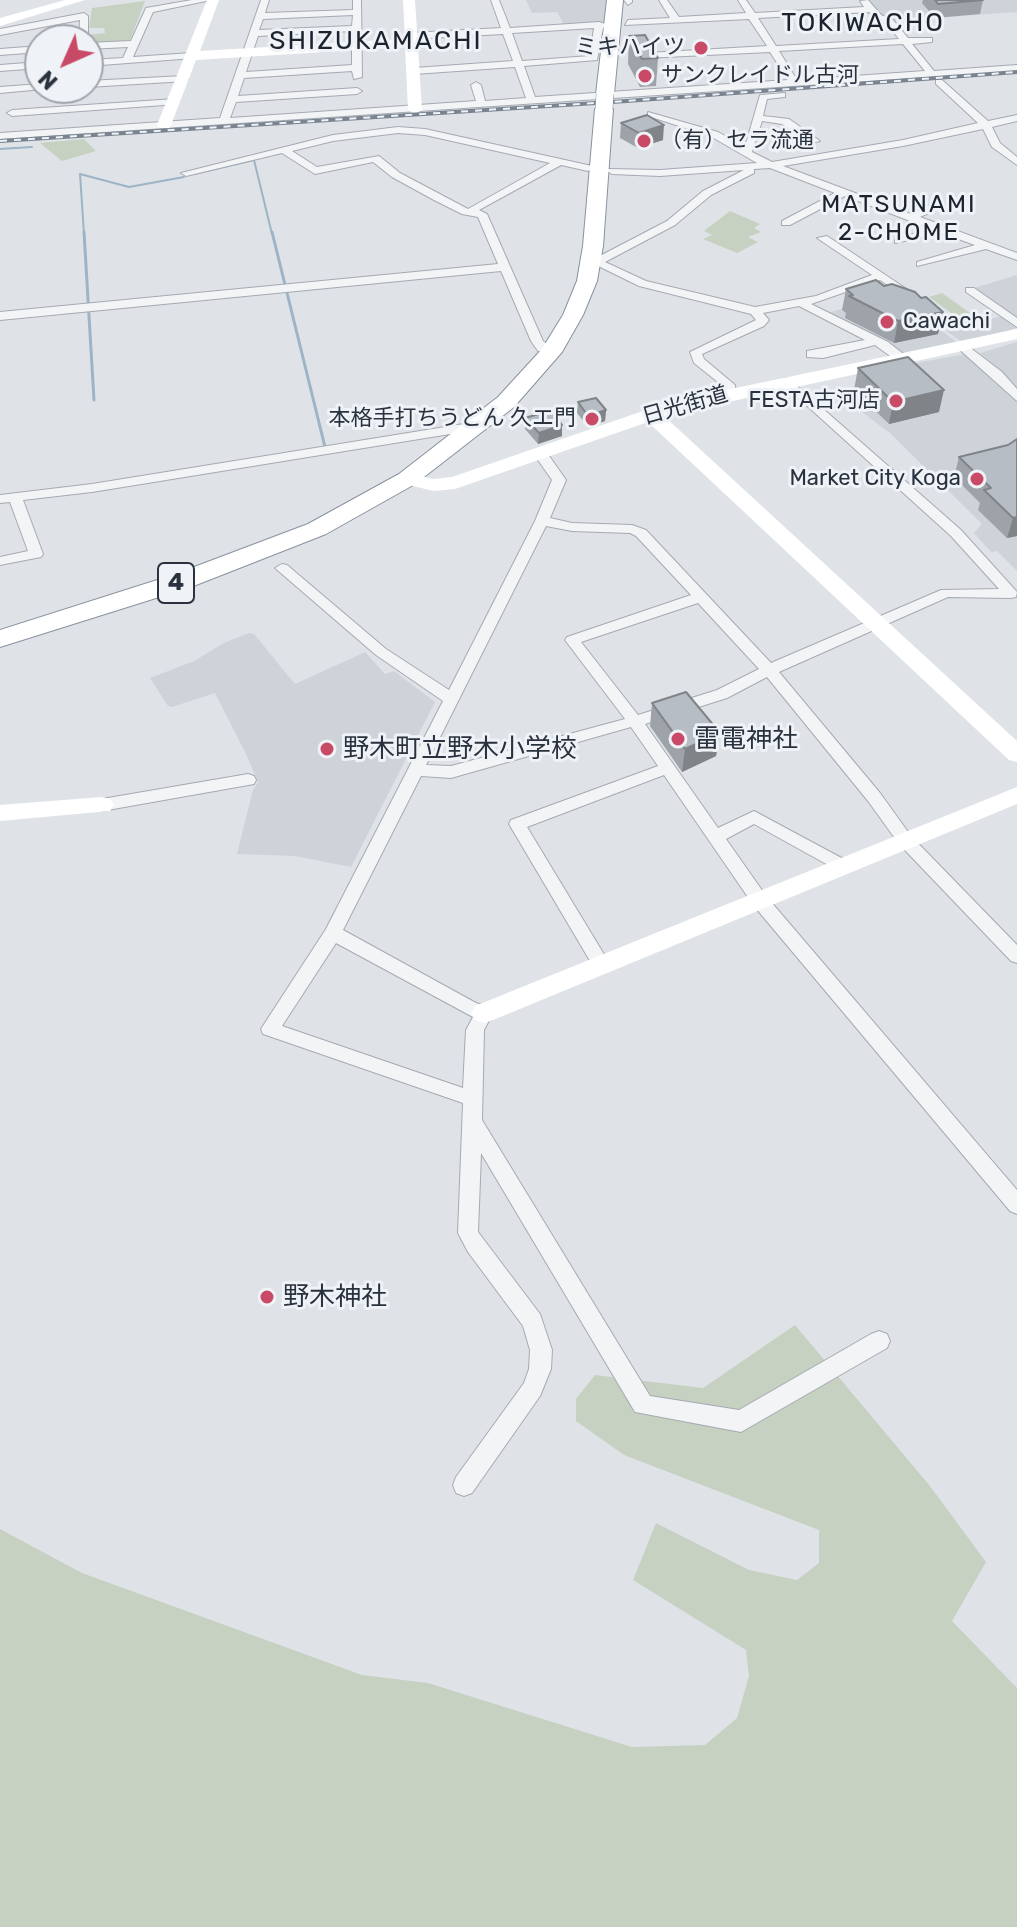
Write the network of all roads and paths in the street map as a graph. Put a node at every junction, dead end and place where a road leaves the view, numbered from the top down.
1 (79, 0) edge
2 (210, 0) edge
3 (265, 0) edge
4 (357, 0) edge
5 (409, 0) edge
6 (495, 0) edge
7 (663, 0) edge
8 (742, 0) edge
9 (863, 0) edge
10 (624, 1) edge
11 (870, 9) junction
12 (357, 12) junction
13 (261, 16) junction
14 (752, 16) junction
15 (676, 20) junction
16 (0, 22) edge
17 (57, 24) edge
18 (84, 24) edge
19 (357, 28) junction
20 (24, 30) edge
21 (507, 31) junction
22 (0, 32) edge
23 (256, 33) junction
24 (635, 34) edge
25 (411, 40) junction
26 (929, 40) dead end
27 (905, 41) junction
28 (132, 44) junction
29 (104, 45) edge
30 (641, 45) edge
31 (358, 47) junction
32 (772, 48) junction
33 (24, 50) edge
34 (0, 52) edge
35 (249, 53) junction
36 (191, 56) junction
37 (647, 56) junction
38 (127, 60) junction
39 (104, 62) edge
40 (518, 64) junction
41 (24, 66) edge
42 (0, 68) edge
43 (357, 68) junction
44 (1017, 68) edge
45 (654, 69) edge
46 (414, 71) junction
47 (242, 75) junction
48 (1017, 77) edge
49 (936, 78) junction
50 (183, 79) junction
51 (661, 81) dead end
52 (104, 83) edge
53 (476, 85) dead end
54 (796, 85) junction
55 (24, 88) edge
56 (0, 90) edge
57 (460, 90) dead end
58 (357, 91) junction
59 (668, 93) junction
60 (763, 97) junction
61 (233, 99) junction
62 (732, 99) dead end
63 (175, 102) junction
64 (532, 102) junction
65 (0, 106) edge
66 (101, 106) junction
67 (482, 106) junction
68 (464, 107) junction
69 (415, 110) junction
70 (12, 113) junction
71 (357, 113) junction
72 (651, 114) edge
73 (758, 118) junction
74 (1017, 118) edge
75 (101, 120) dead end
76 (224, 122) junction
77 (164, 125) junction
78 (986, 125) junction
79 (42, 134) junction
80 (0, 136) edge
81 (815, 141) dead end
82 (282, 149) junction
83 (747, 151) junction
84 (559, 162) junction
85 (1017, 162) edge
86 (772, 165) junction
87 (755, 167) junction
88 (588, 168) dead end
89 (612, 171) dead end
90 (186, 173) dead end
91 (843, 193) junction
92 (936, 206) dead end
93 (470, 213) junction
94 (912, 217) junction
95 (786, 223) dead end
96 (945, 228) junction
97 (823, 238) dead end
98 (899, 241) dead end
99 (985, 246) junction
100 (1017, 257) edge
101 (596, 261) junction
102 (921, 264) dead end
103 (505, 267) junction
104 (881, 276) junction
105 (902, 290) edge
106 (970, 290) dead end
107 (800, 301) junction
108 (755, 311) junction
109 (0, 316) edge
110 (1017, 323) edge
111 (1017, 334) edge
112 (877, 341) junction
113 (964, 347) junction
114 (551, 352) junction
115 (811, 354) dead end
116 (902, 359) junction
117 (788, 382) junction
118 (732, 392) junction
119 (1017, 397) edge
120 (651, 414) junction
121 (479, 426) junction
122 (415, 437) junction
123 (448, 450) junction
124 (540, 453) junction
125 (407, 479) junction
126 (8, 498) edge
127 (542, 521) junction
128 (0, 561) edge
129 (282, 568) dead end
130 (701, 597) junction
131 (876, 623) junction
132 (0, 639) edge
133 (769, 670) junction
134 (453, 700) junction
135 (634, 720) junction
136 (1017, 754) edge
137 (668, 768) junction
138 (416, 770) junction
139 (248, 780) dead end
140 (1017, 795) edge
141 (102, 805) joint
142 (0, 813) edge
143 (715, 837) junction
144 (905, 840) junction
145 (843, 866) junction
146 (760, 901) junction
147 (333, 933) junction
148 (1017, 956) edge
149 (602, 966) junction
150 (484, 1013) junction
151 (472, 1110) junction
152 (1017, 1205) edge
153 (879, 1341) dead end
154 (464, 1485) dead end

1 - 16 street
2 - 28 street
2 - 36 street
3 - 13 street
4 - 12 street
5 - 25 street
6 - 21 street
7 - 15 street
8 - 14 street
9 - 11 street
10 - 101 highway, 4
11 - 14 street
11 - 27 street
12 - 13 street
12 - 19 street
13 - 23 street
14 - 15 street
14 - 32 street
15 - 24 street
17 - 18 street
19 - 23 street
19 - 31 street
20 - 22 street
21 - 25 street
21 - 40 street
21 - 40 street
23 - 35 street
25 - 31 street
25 - 46 street
26 - 27 street
27 - 32 street
27 - 49 street
28 - 29 street
28 - 38 street
30 - 37 street
31 - 35 street
31 - 43 street
32 - 37 street
32 - 54 street
33 - 34 street
35 - 36 street
35 - 47 street
36 - 38 street
36 - 50 street
37 - 45 street
38 - 39 street
40 - 46 street
40 - 64 street
41 - 42 street
43 - 47 street
43 - 58 street
44 - 49 street
46 - 69 street
47 - 61 street
48 - 49 street
49 - 54 street
49 - 60 street
49 - 78 street
50 - 52 street
50 - 63 street
51 - 59 street
53 - 67 street
54 - 59 street
55 - 56 street
57 - 68 street
58 - 61 street
58 - 71 street
59 - 64 street
60 - 62 street
60 - 73 street
61 - 76 street
63 - 66 street
63 - 77 street
64 - 67 street
65 - 70 street
66 - 70 street
66 - 75 street
67 - 68 street
68 - 69 street
69 - 71 street
70 - 79 street
71 - 76 street
72 - 83 street
73 - 81 street
73 - 83 street
74 - 78 street
76 - 77 street
77 - 79 street
78 - 85 street
78 - 86 street
79 - 80 street
82 - 84 street
82 - 90 street
82 - 93 street
83 - 86 street
84 - 88 street
84 - 93 street
86 - 87 street
86 - 91 street
87 - 89 street
87 - 101 street
91 - 94 street
91 - 95 street
92 - 94 street
93 - 103 street
94 - 96 street
96 - 98 street
96 - 99 street
97 - 104 street
99 - 100 street
99 - 102 street
101 - 108 street
101 - 114 highway, 4
103 - 109 street
103 - 114 street
104 - 105 street
104 - 107 street
106 - 110 street
107 - 108 street
107 - 112 street
108 - 118 street
111 - 113 street, 日光街道
112 - 115 street
112 - 116 street
113 - 116 street, 日光街道
113 - 119 street
114 - 121 highway, 4
116 - 117 street, 日光街道
117 - 118 street, 日光街道
117 - 131 street
118 - 120 street, 日光街道
120 - 124 street, 日光街道
120 - 131 street
121 - 122 street
121 - 123 highway, 4
122 - 123 street
122 - 126 street
123 - 125 highway, 4
124 - 125 street, 日光街道
124 - 127 street
125 - 132 highway, 4
126 - 128 street
127 - 130 street
127 - 134 street
129 - 134 street
130 - 133 street
130 - 135 street
131 - 133 street
131 - 136 street
133 - 135 street
133 - 144 street
134 - 138 street
135 - 137 street
135 - 138 street
137 - 143 street
137 - 149 street
138 - 147 street
139 - 141 street
140 - 144 street
141 - 142 street
143 - 145 street
143 - 146 street
144 - 145 street
144 - 148 street
145 - 146 street
146 - 149 street
146 - 152 street
147 - 150 street
147 - 151 street
149 - 150 street
150 - 151 street
151 - 153 street
151 - 154 street

